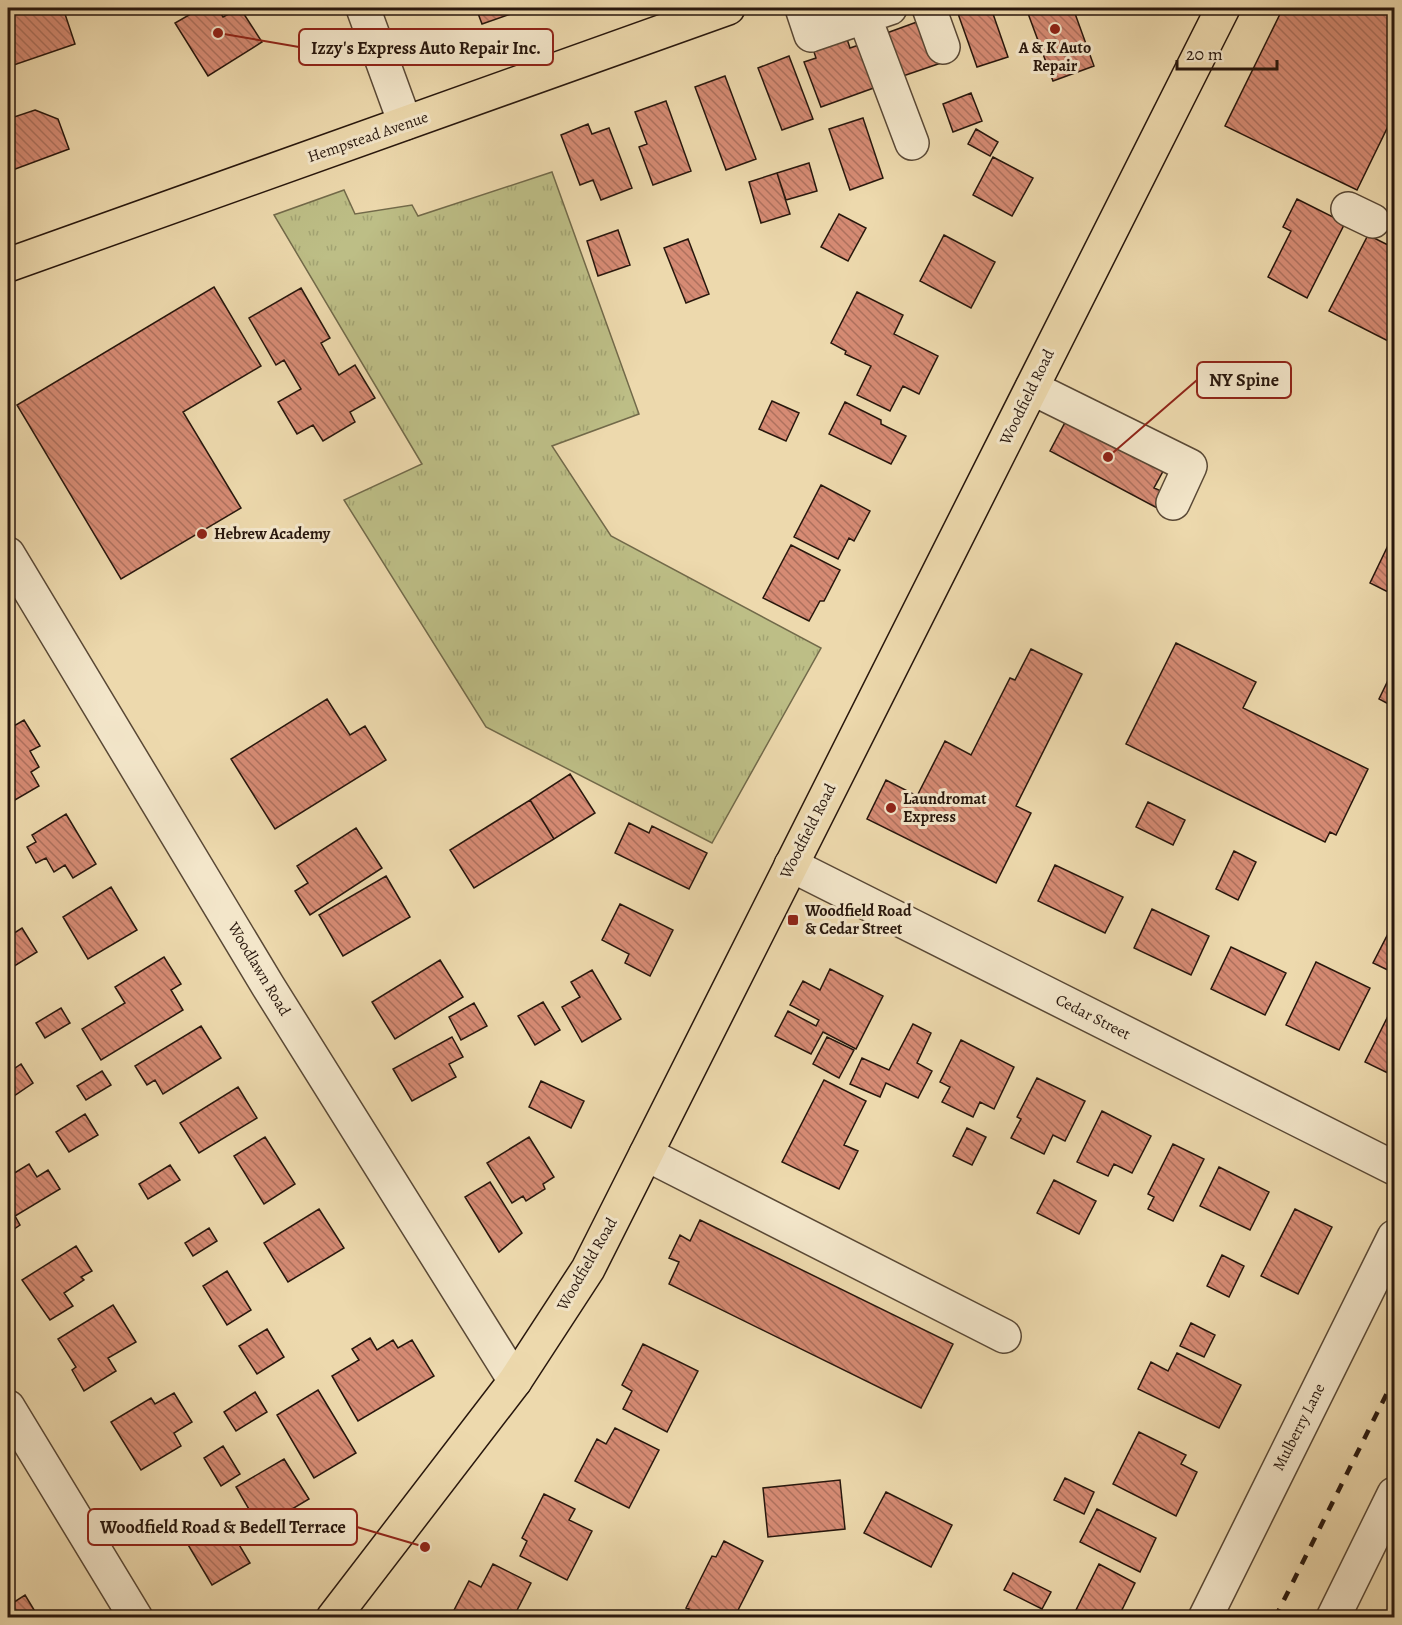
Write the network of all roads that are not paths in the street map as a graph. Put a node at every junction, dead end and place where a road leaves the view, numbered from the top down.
1 (363, 8) edge
2 (728, 8) edge
3 (802, 8) edge
4 (929, 8) edge
5 (1222, 8) edge
6 (872, 11) edge
7 (943, 46) dead end
8 (405, 123) junction
9 (912, 143) dead end
10 (8, 265) edge
11 (1032, 388) junction
12 (1173, 503) dead end
13 (8, 554) edge
14 (791, 866) junction
15 (646, 1154) junction
16 (1395, 1168) edge
17 (1395, 1238) edge
18 (1004, 1336) dead end
19 (514, 1381) junction
20 (8, 1407) edge
21 (1395, 1494) edge
22 (136, 1617) edge
23 (333, 1617) edge
24 (1206, 1617) edge
25 (1333, 1617) edge

1 - 8 street
2 - 8 main road, Hempstead Avenue
3 - 6 street
4 - 7 street
5 - 11 main road, Woodfield Road
6 - 9 street
8 - 10 main road, Hempstead Avenue
11 - 12 street
11 - 14 main road, Woodfield Road
13 - 19 street, Woodlawn Road
14 - 15 main road, Woodfield Road
14 - 16 street, Cedar Street
15 - 18 street
15 - 19 main road, Woodfield Road
17 - 24 street, Mulberry Lane
19 - 23 main road, Woodfield Road
20 - 22 street
21 - 25 street

